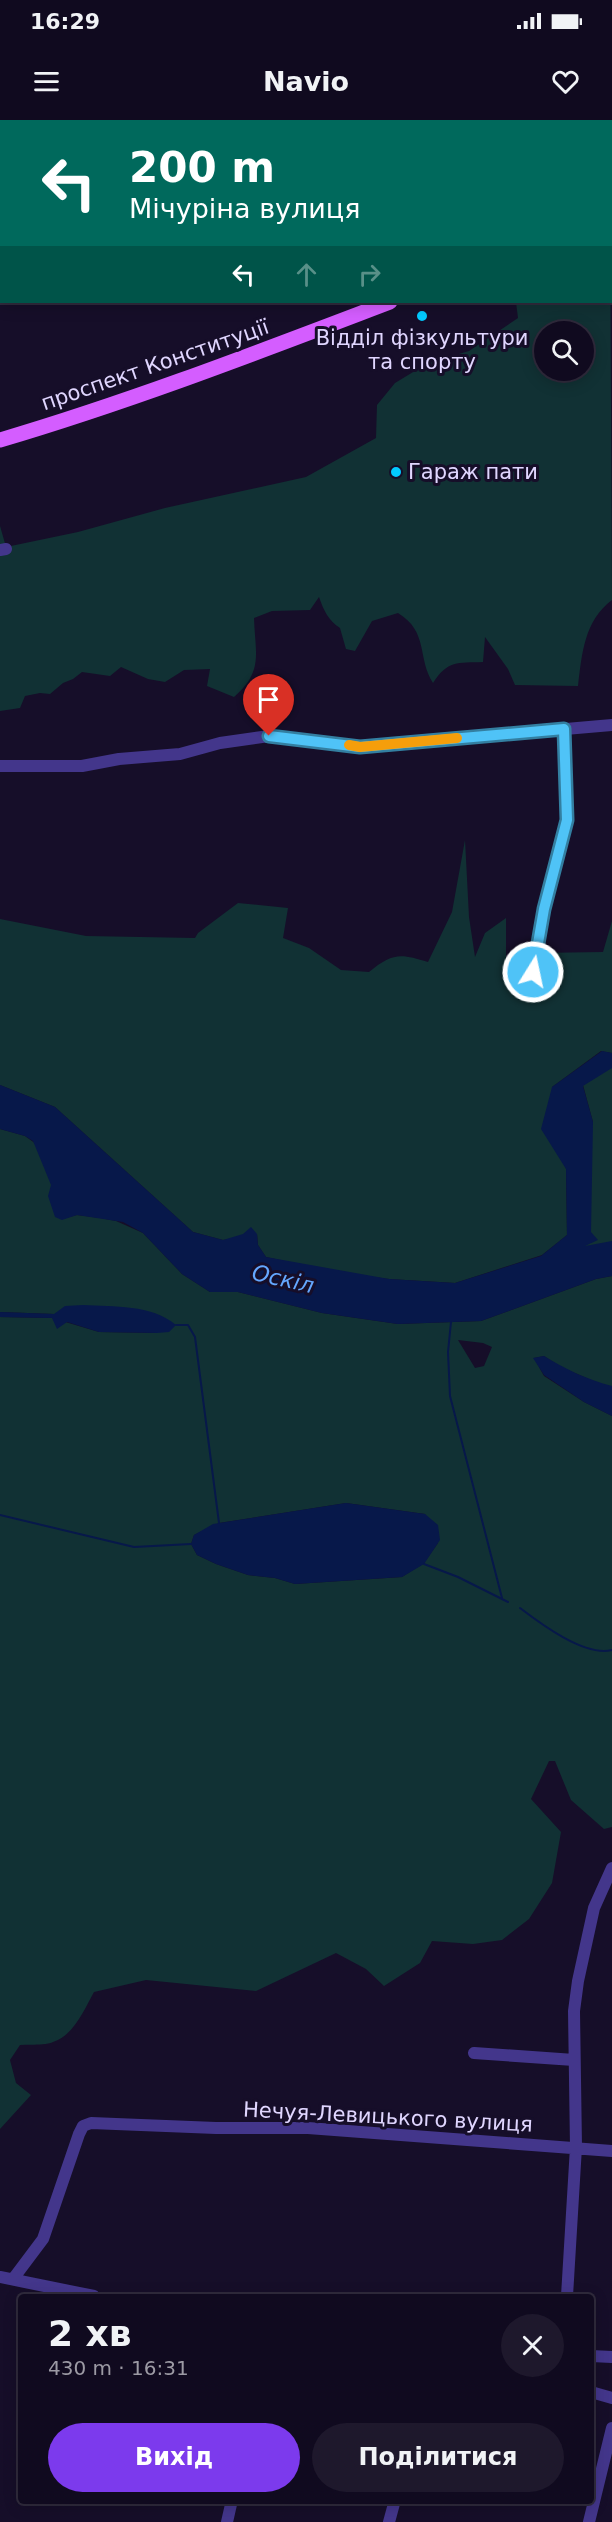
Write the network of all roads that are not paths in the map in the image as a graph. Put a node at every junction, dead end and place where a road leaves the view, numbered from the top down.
1 (387, 303) edge
2 (0, 440) edge
3 (612, 725) edge
4 (564, 729) junction
5 (0, 766) edge
6 (533, 972) dead end
7 (612, 1868) edge
8 (474, 2053) dead end
9 (574, 2060) junction
10 (576, 2147) junction
11 (612, 2151) edge
12 (6, 2278) edge
13 (84, 2294) edge
14 (567, 2294) edge
15 (594, 2356) edge
16 (612, 2357) edge
17 (594, 2393) edge
18 (612, 2398) edge
19 (612, 2428) edge
20 (594, 2502) edge
21 (231, 2504) edge
22 (394, 2504) edge
23 (593, 2504) edge
24 (227, 2522) edge
25 (389, 2522) edge
26 (589, 2522) edge

1 - 2 main road, проспект Конституції
3 - 4 street
4 - 5 street
4 - 6 street
7 - 9 street
8 - 9 street
9 - 10 street
10 - 11 street, Нечуя-Левицького вулиця
10 - 12 street, Нечуя-Левицького вулиця
10 - 14 street
12 - 13 street
15 - 16 street
17 - 18 street
19 - 20 street
21 - 24 street
22 - 25 street
23 - 26 street

